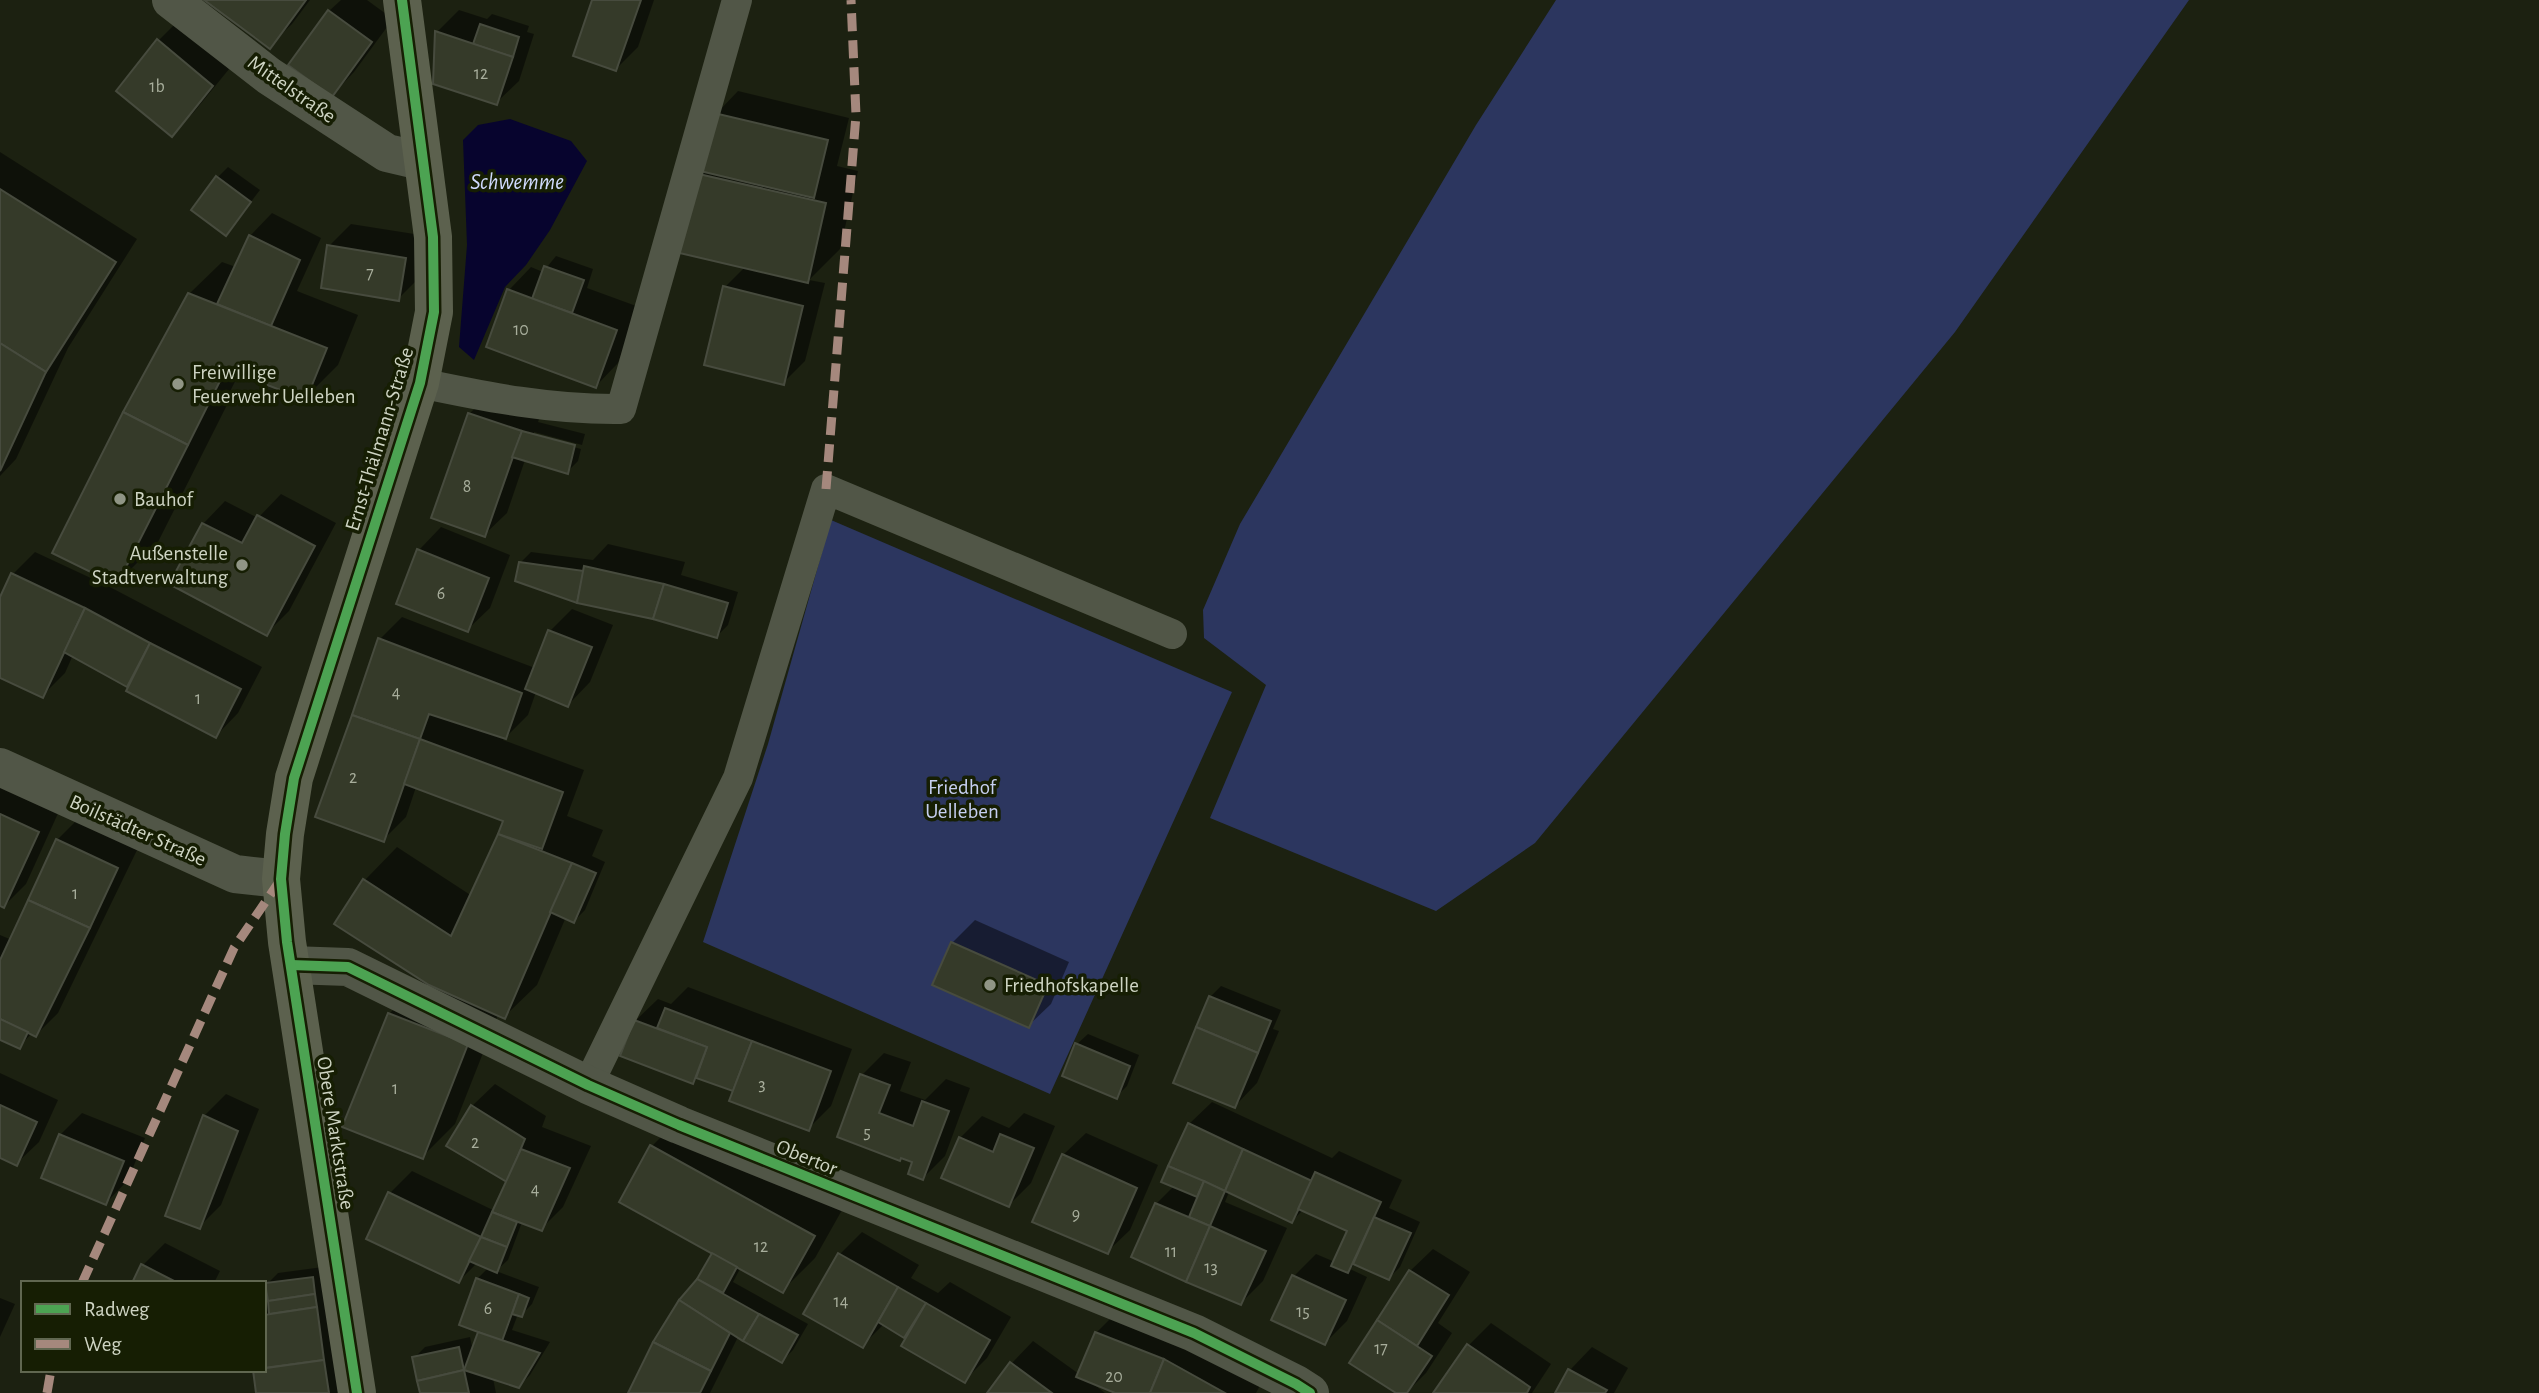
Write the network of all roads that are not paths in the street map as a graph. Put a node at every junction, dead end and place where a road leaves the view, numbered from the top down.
1 (172, 0) edge
2 (402, 0) edge
3 (737, 0) edge
4 (421, 161) junction
5 (420, 383) junction
6 (1172, 634) dead end
7 (0, 767) edge
8 (281, 879) junction
9 (291, 965) junction
10 (588, 1085) junction
11 (357, 1393) edge
12 (1310, 1393) edge

1 - 4 street, Mittelstraße
2 - 4 street, Ernst-Thälmann-Straße
3 - 5 lane
4 - 5 street, Ernst-Thälmann-Straße
5 - 8 street, Ernst-Thälmann-Straße
6 - 10 lane
7 - 8 street, Boilstädter Straße
8 - 9 street, Obere Marktstraße
9 - 10 street, Obertor
9 - 11 street, Obere Marktstraße
10 - 12 street, Obertor

